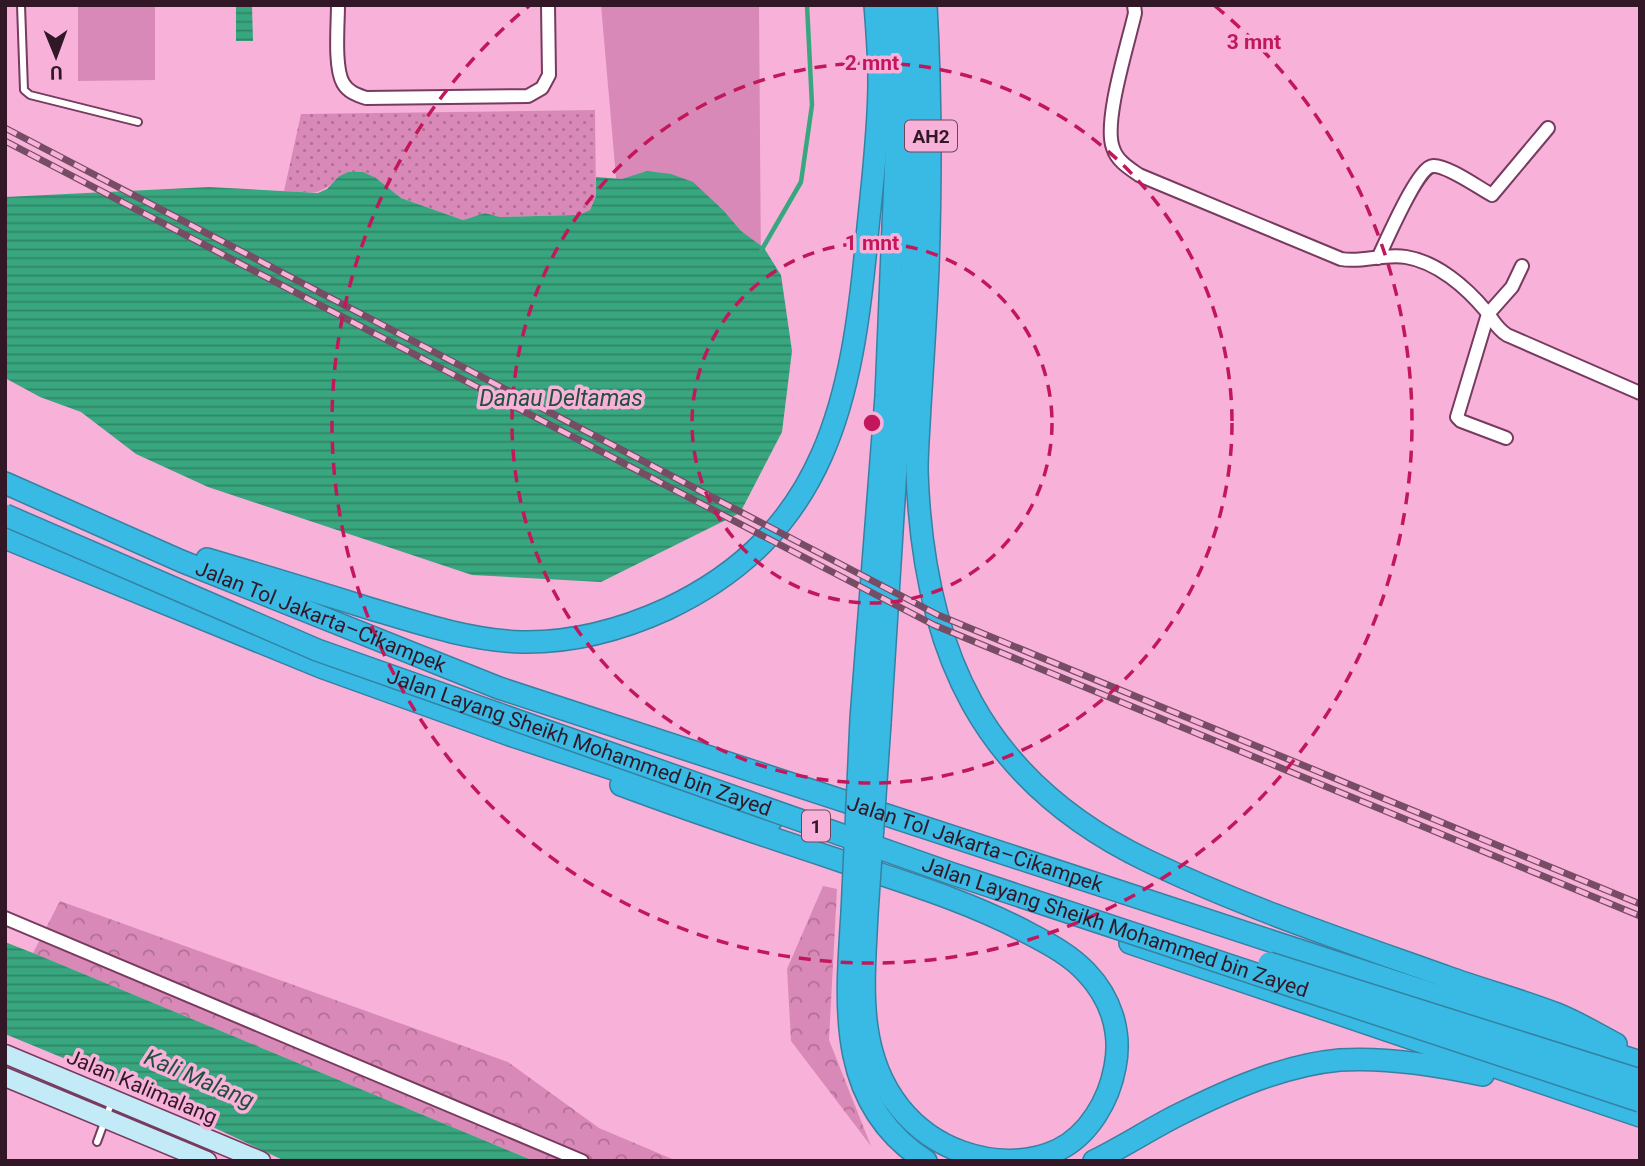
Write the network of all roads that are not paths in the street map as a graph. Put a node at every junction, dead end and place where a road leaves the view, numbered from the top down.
1 (21, 5) edge
2 (338, 5) edge
3 (548, 5) edge
4 (875, 5) edge
5 (891, 5) edge
6 (911, 5) edge
7 (926, 5) edge
8 (1135, 5) edge
9 (138, 122) dead end
10 (1548, 128) dead end
11 (1378, 258) junction
12 (1522, 266) dead end
13 (920, 267) junction
14 (1488, 314) junction
15 (1640, 393) edge
16 (1506, 438) dead end
17 (5, 483) edge
18 (5, 503) edge
19 (5, 515) edge
20 (101, 526) junction
21 (5, 538) edge
22 (870, 721) junction
23 (510, 735) junction
24 (859, 913) junction
25 (5, 918) edge
26 (5, 1054) edge
27 (1640, 1056) edge
28 (1640, 1062) edge
29 (5, 1077) edge
30 (1640, 1080) edge
31 (1577, 1095) junction
32 (113, 1099) junction
33 (1640, 1101) edge
34 (1640, 1116) edge
35 (106, 1119) junction
36 (97, 1142) dead end
37 (207, 1161) edge
38 (261, 1161) edge
39 (582, 1161) edge
40 (926, 1161) edge
41 (1094, 1161) edge

1 - 9 lane
2 - 3 street
4 - 20 highway
5 - 22 highway
6 - 13 highway, AH2
7 - 13 highway, AH2
8 - 11 street
10 - 11 street
11 - 14 street
12 - 14 street
13 - 22 highway
13 - 27 highway
14 - 15 street
14 - 16 street
17 - 20 highway, Jalan Tol Jakarta–Cikampek / 1
18 - 30 highway, Jalan Layang Sheikh Mohammed bin Zayed / 1, bridge
19 - 33 highway, Jalan Layang Sheikh Mohammed bin Zayed / 1, bridge
20 - 28 highway, Jalan Tol Jakarta–Cikampek / 1
21 - 23 highway, Jalan Tol Jakarta–Cikampek / 1
22 - 24 highway, bridge
23 - 24 highway
23 - 31 highway, Jalan Tol Jakarta–Cikampek / 1
24 - 40 highway
25 - 39 street
26 - 32 main road, Jalan Kalimalang
29 - 35 main road, Jalan Kalimalang
31 - 34 highway, Jalan Tol Jakarta–Cikampek / 1
31 - 41 highway
32 - 35 lane
32 - 38 main road, Jalan Kalimalang
35 - 36 lane
35 - 37 main road, Jalan Kalimalang

